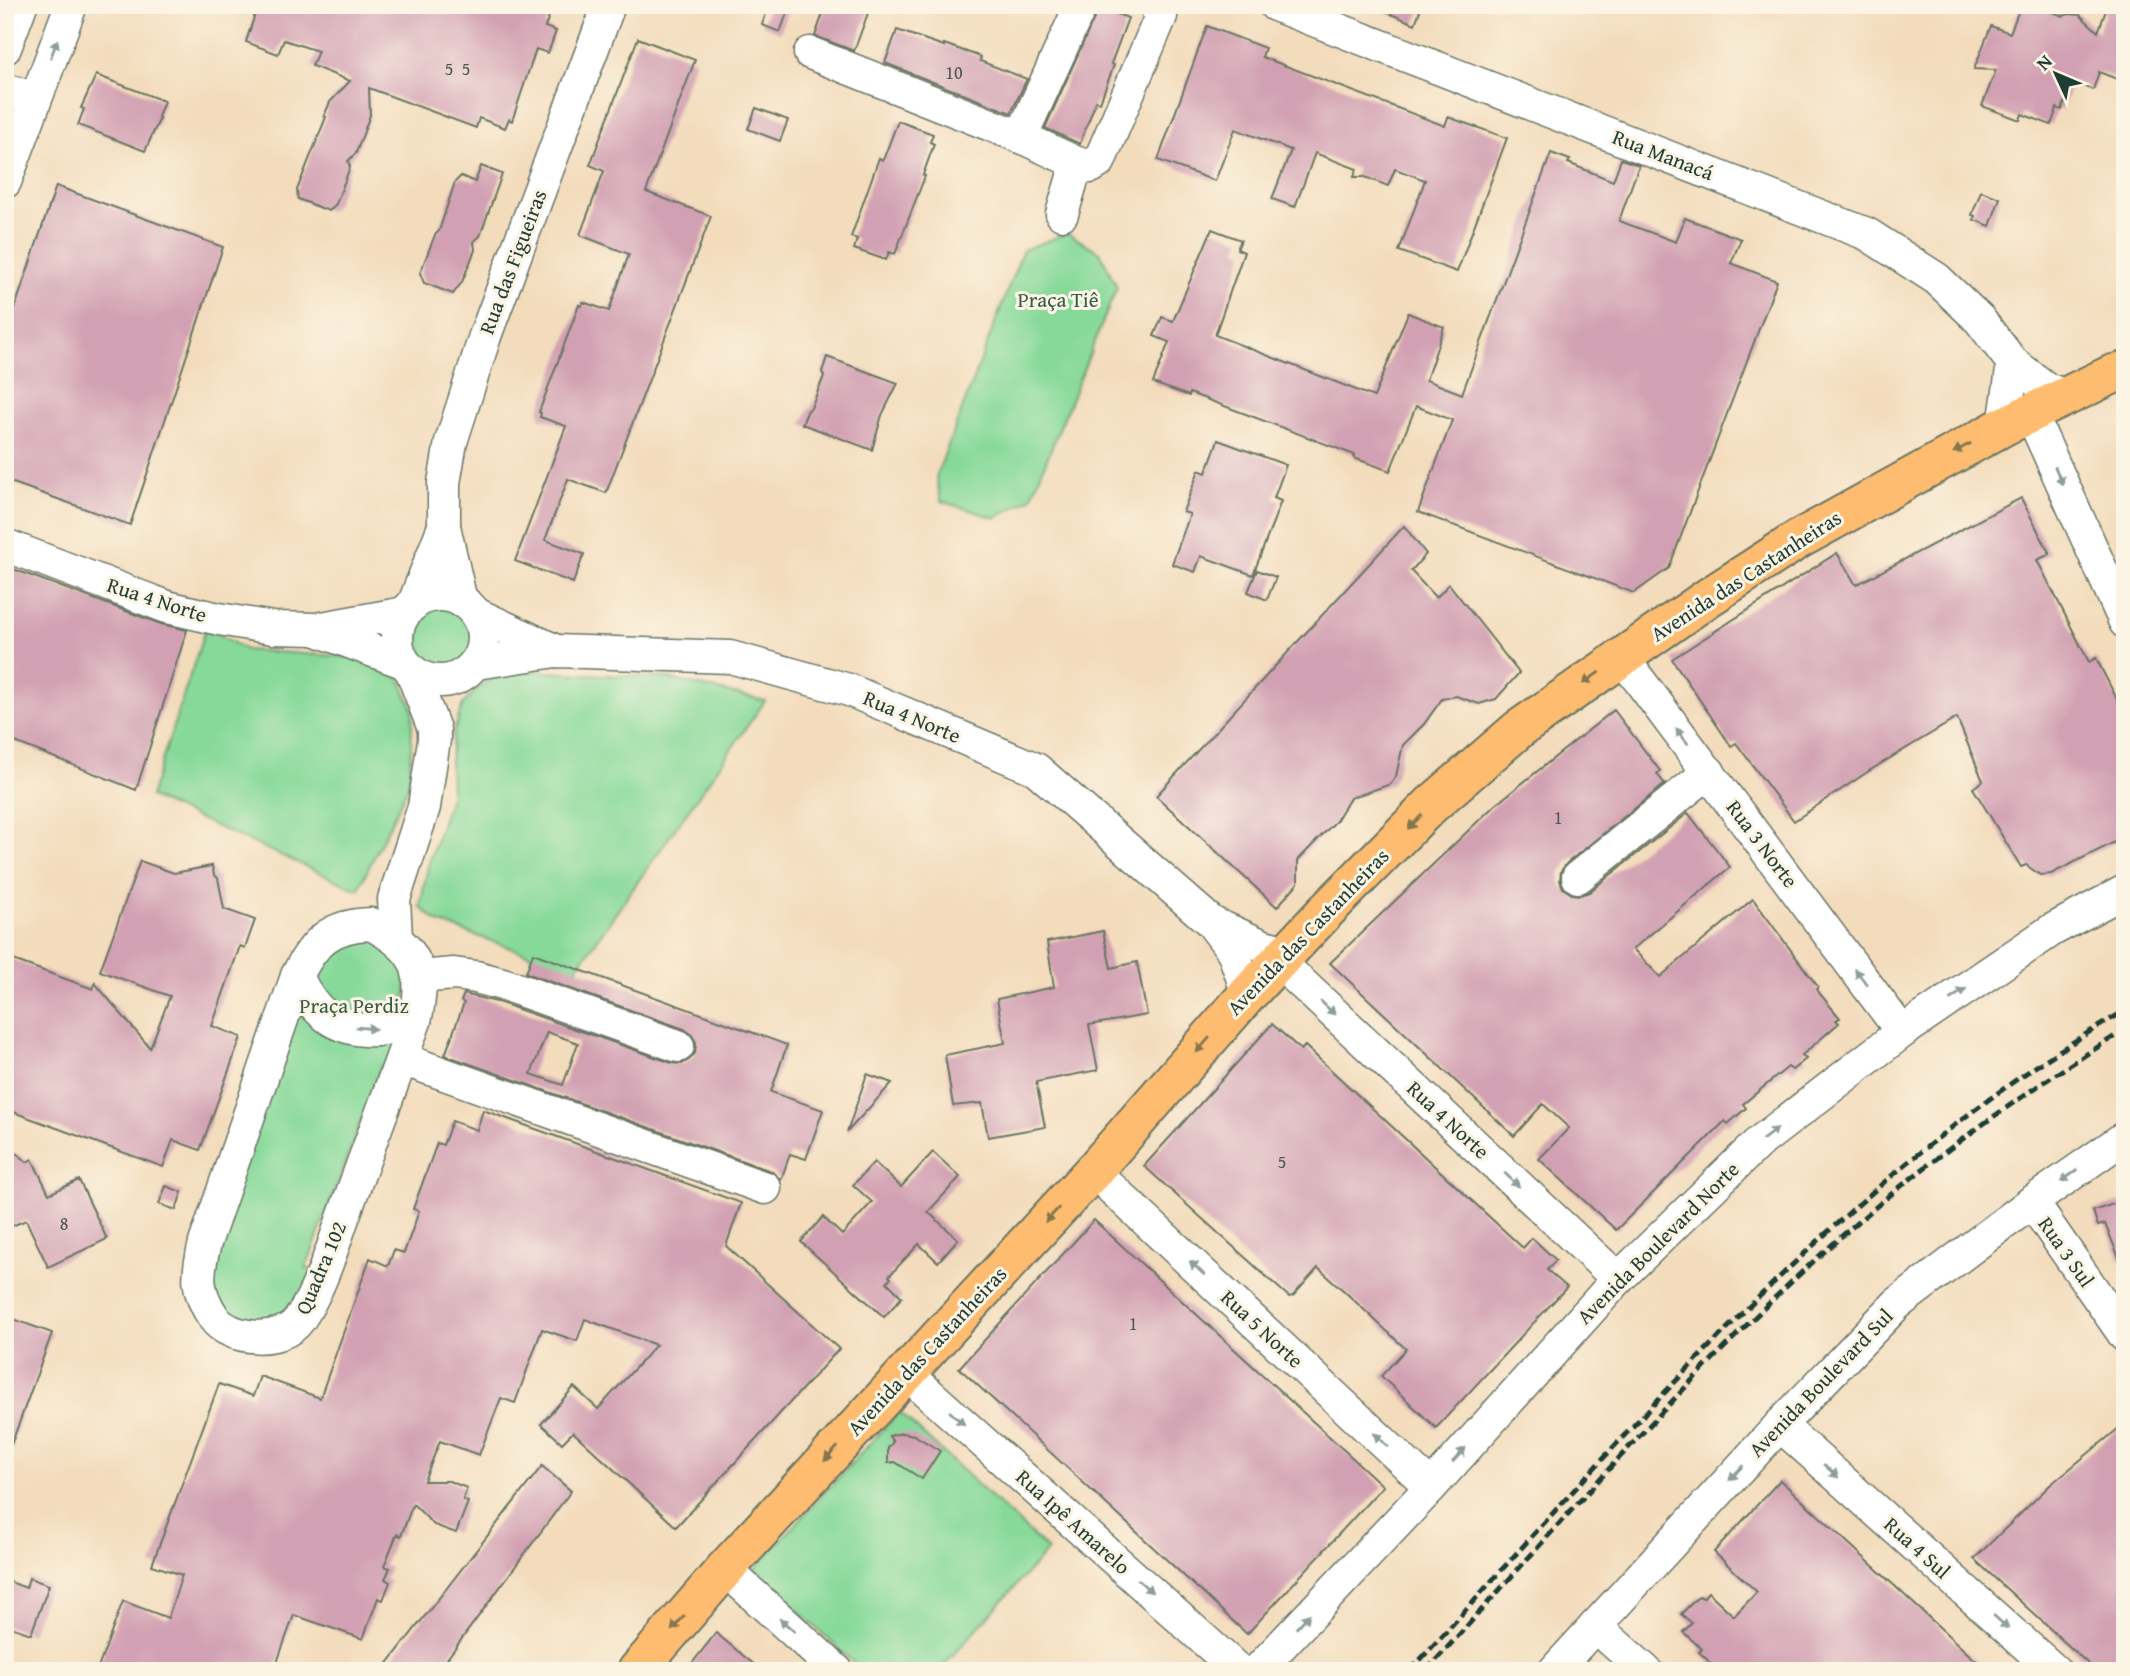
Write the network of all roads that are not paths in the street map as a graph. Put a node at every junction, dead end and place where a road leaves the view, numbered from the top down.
1 (21, 5) edge
2 (71, 5) edge
3 (609, 5) edge
4 (1081, 5) edge
5 (1156, 5) edge
6 (1275, 5) edge
7 (5, 48) edge
8 (810, 53) dead end
9 (5, 90) edge
10 (34, 102) junction
11 (1021, 137) junction
12 (1077, 163) junction
13 (5, 182) edge
14 (1062, 214) dead end
15 (2013, 363) junction
16 (2125, 371) edge
17 (2067, 396) junction
18 (2017, 420) junction
19 (444, 526) junction
20 (5, 545) edge
21 (410, 608) junction
22 (468, 608) junction
23 (2125, 622) edge
24 (316, 629) junction
25 (556, 651) junction
26 (1622, 657) junction
27 (408, 667) junction
28 (469, 669) junction
29 (434, 729) junction
30 (1709, 772) junction
31 (1578, 877) dead end
32 (2125, 891) edge
33 (1211, 922) junction
34 (383, 931) junction
35 (1282, 957) junction
36 (297, 976) junction
37 (419, 977) junction
38 (1248, 994) junction
39 (415, 1021) junction
40 (1902, 1032) junction
41 (678, 1046) dead end
42 (402, 1059) junction
43 (2125, 1137) edge
44 (1093, 1171) junction
45 (765, 1188) dead end
46 (2032, 1202) junction
47 (1618, 1279) junction
48 (2125, 1336) edge
49 (906, 1373) junction
50 (1780, 1425) junction
51 (1431, 1487) junction
52 (725, 1569) junction
53 (1595, 1626) junction
54 (637, 1671) edge
55 (837, 1671) edge
56 (1239, 1671) edge
57 (1256, 1671) edge
58 (1554, 1671) edge
59 (1646, 1671) edge
60 (2055, 1671) edge

1 - 7 street
10 -> 2 street
3 - 19 street, Rua das Figueiras
4 - 11 street
5 - 12 street
6 - 15 street, Rua Manacá
8 - 11 street
9 - 10 street
10 - 13 street
11 - 12 street
12 - 14 street
15 - 17 street, Rua Manacá
15 - 18 street
16 - 17 main road, Avenida das Castanheiras
17 - 18 main road, Avenida das Castanheiras
18 -> 23 street
18 -> 26 main road, Avenida das Castanheiras
19 - 21 street, Rua das Figueiras
19 - 22 street, Rua das Figueiras
20 - 24 street, Rua 4 Norte
21 - 22 street
21 - 24 street, Rua 4 Norte
21 - 27 street
22 - 25 street, Rua 4 Norte
22 - 28 street
24 - 27 street, Rua 4 Norte
25 - 28 street, Rua 4 Norte
25 - 33 street, Rua 4 Norte
30 -> 26 street, Rua 3 Norte
26 -> 35 main road, Avenida das Castanheiras
27 - 28 street
27 - 29 street
28 - 29 street
29 - 34 street
30 - 31 street
40 -> 30 street, Rua 3 Norte
40 -> 32 street, Avenida Boulevard Norte
33 - 35 street, Rua 4 Norte
33 - 38 street, Rua 4 Norte
34 - 36 street, Quadra 102
34 - 37 street, Quadra 102
35 - 38 main road, Avenida das Castanheiras
35 -> 47 street, Rua 4 Norte
36 -> 39 street
36 - 42 street, Quadra 102
37 - 39 street, Quadra 102
37 - 41 street
38 -> 44 main road, Avenida das Castanheiras
39 - 42 street, Quadra 102
47 -> 40 street, Avenida Boulevard Norte
42 - 45 street
43 -> 46 street, Avenida Boulevard Sul
44 -> 49 main road, Avenida das Castanheiras
51 -> 44 street, Rua 5 Norte
46 - 48 street, Rua 3 Sul
46 - 50 street, Avenida Boulevard Sul
51 -> 47 street, Avenida Boulevard Norte
49 -> 52 main road, Avenida das Castanheiras
49 -> 56 street, Rua Ipê Amarelo
50 -> 53 street, Avenida Boulevard Sul
50 -> 60 street, Rua 4 Sul
57 -> 51 street, Avenida Boulevard Norte
52 -> 54 main road, Avenida das Castanheiras
55 -> 52 street
53 - 58 street, Avenida Boulevard Sul
53 - 59 street

